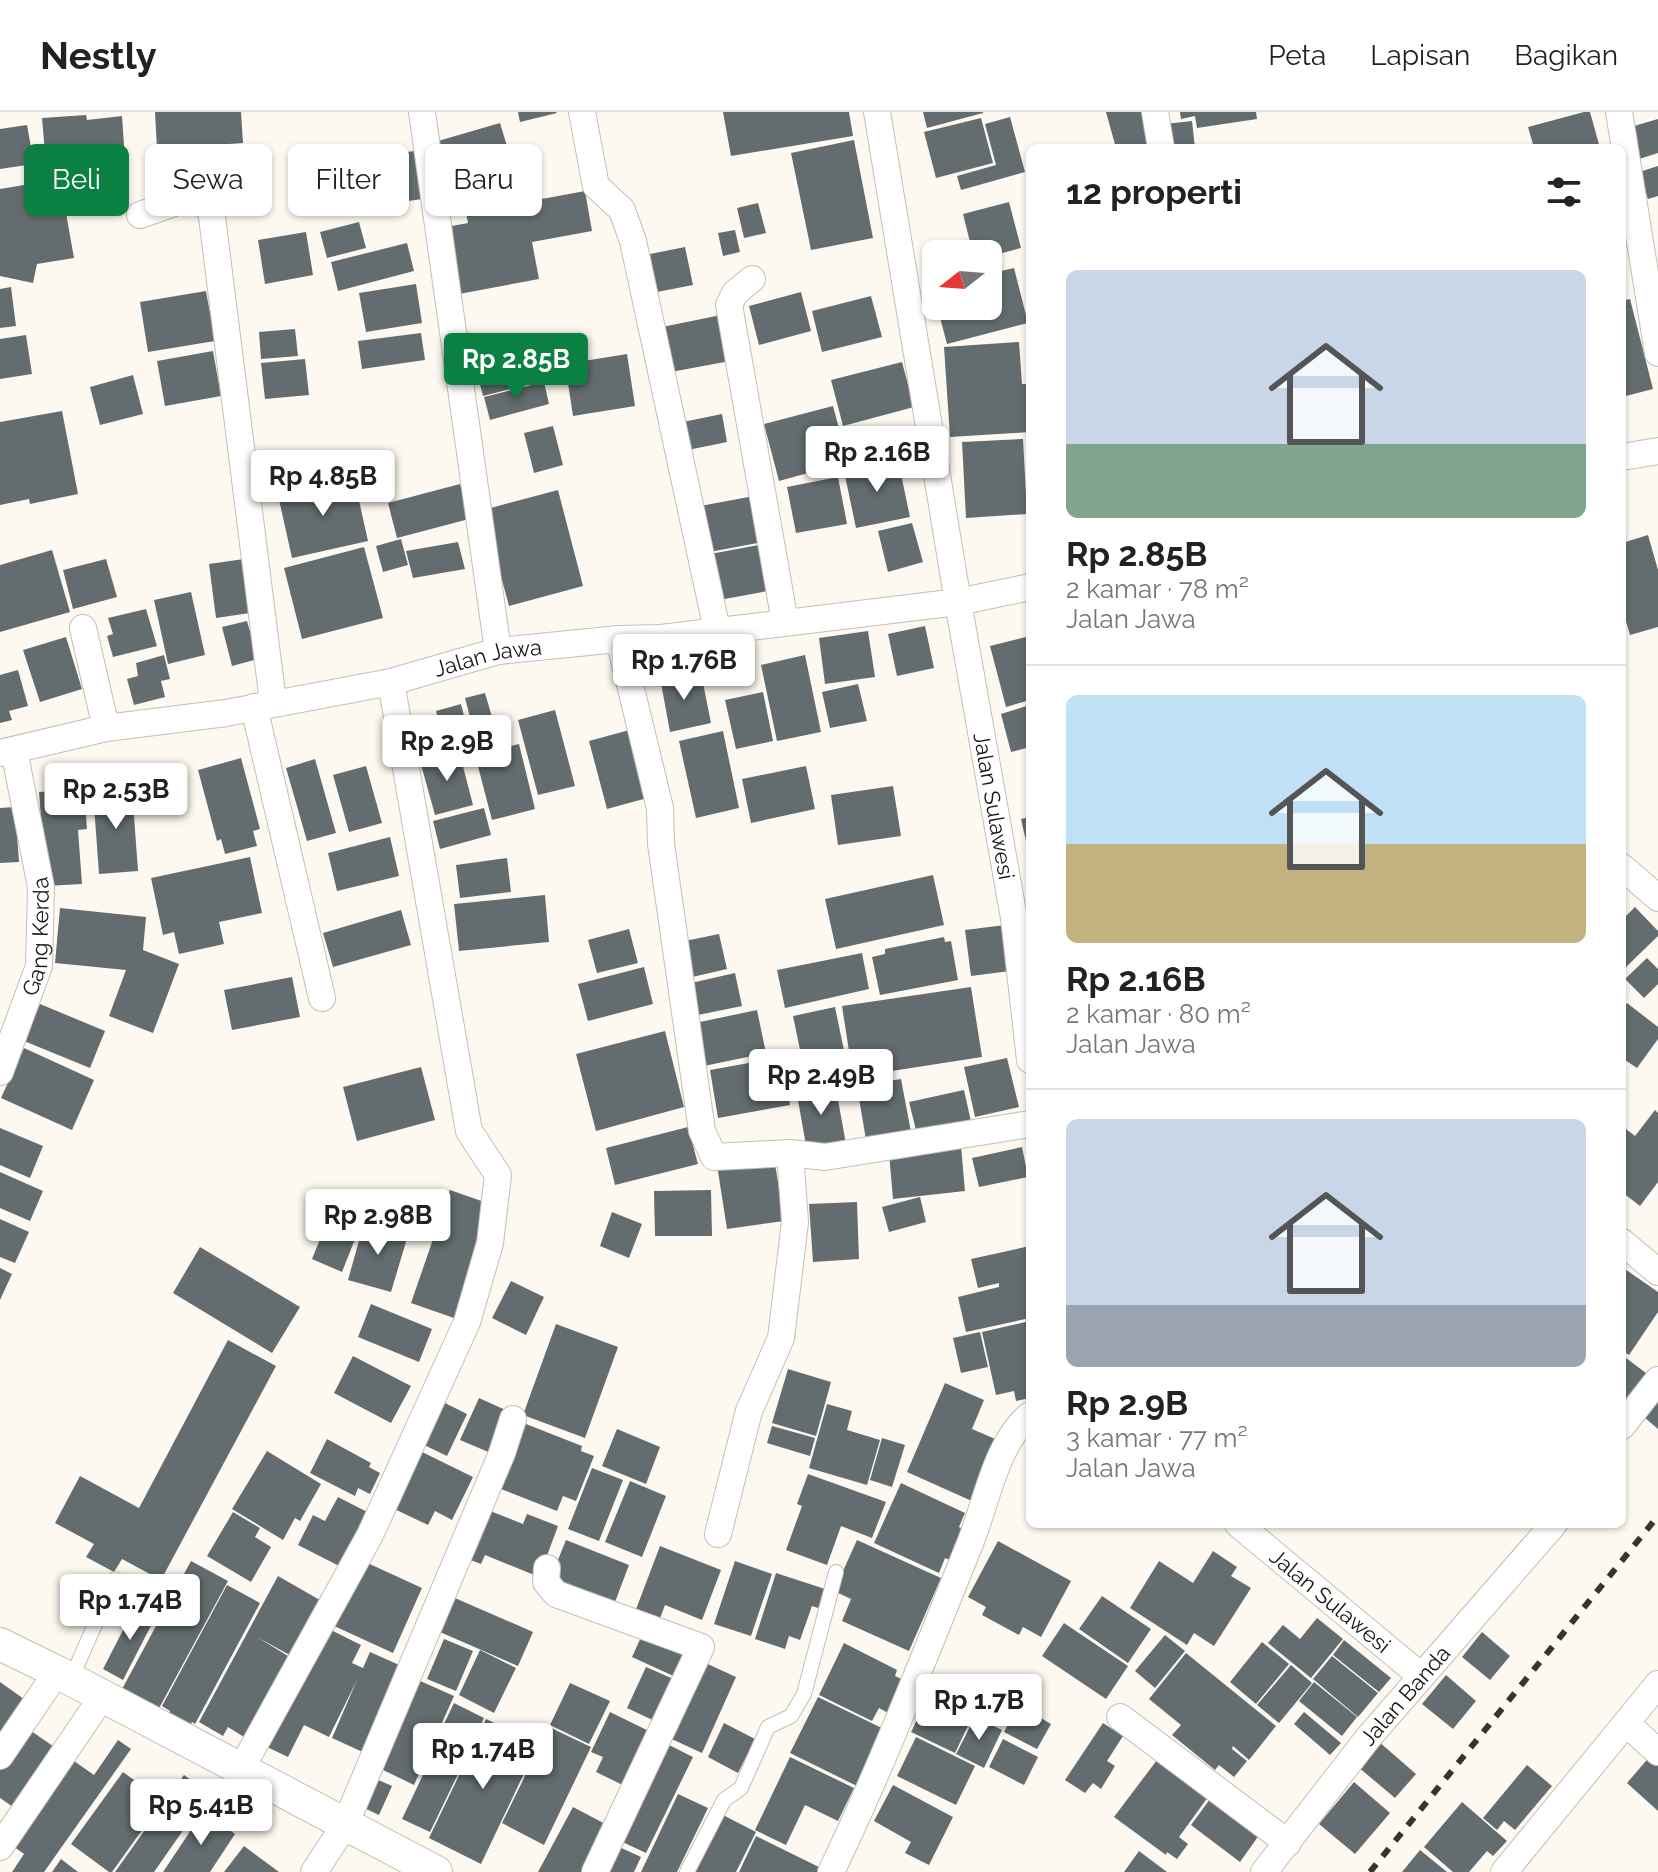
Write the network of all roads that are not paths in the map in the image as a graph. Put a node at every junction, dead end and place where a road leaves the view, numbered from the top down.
1 (422, 112) edge
2 (582, 112) edge
3 (877, 112) edge
4 (1155, 112) edge
5 (1619, 112) edge
6 (1160, 144) edge
7 (1624, 144) edge
8 (1626, 155) edge
9 (140, 215) dead end
10 (752, 279) dead end
11 (1658, 353) edge
12 (1658, 451) edge
13 (1626, 456) edge
14 (1026, 588) edge
15 (958, 602) junction
16 (785, 622) junction
17 (83, 628) dead end
18 (717, 630) junction
19 (619, 639) junction
20 (498, 651) junction
21 (391, 682) junction
22 (263, 705) junction
23 (106, 728) junction
24 (7, 752) edge
25 (1626, 870) edge
26 (1658, 898) edge
27 (322, 998) dead end
28 (1026, 1024) edge
29 (0, 1072) edge
30 (1026, 1125) edge
31 (790, 1153) junction
32 (1626, 1245) edge
33 (1658, 1272) edge
34 (1658, 1380) edge
35 (1026, 1418) edge
36 (513, 1419) dead end
37 (1626, 1421) edge
38 (1243, 1528) edge
39 (1550, 1528) edge
40 (718, 1534) dead end
41 (547, 1568) dead end
42 (836, 1572) dead end
43 (115, 1579) dead end
44 (0, 1644) edge
45 (64, 1676) junction
46 (1421, 1676) junction
47 (1658, 1684) edge
48 (102, 1697) junction
49 (1120, 1717) dead end
50 (1627, 1724) junction
51 (1658, 1752) edge
52 (0, 1756) edge
53 (240, 1771) junction
54 (345, 1825) junction
55 (1288, 1843) junction
56 (0, 1847) edge
57 (314, 1872) edge
58 (436, 1872) edge
59 (595, 1872) edge
60 (687, 1872) edge
61 (831, 1872) edge
62 (1264, 1872) edge
63 (1504, 1872) edge

1 - 20 street
2 - 18 street
3 - 15 street, Jalan Sulawesi
4 - 6 street
5 - 7 street
8 - 11 street
9 - 22 street
10 - 16 street
12 - 13 street
14 - 15 street, Jalan Jawa
15 - 16 street, Jalan Jawa
15 - 28 street, Jalan Sulawesi
16 - 18 street, Jalan Jawa
17 - 23 street
18 - 19 street, Jalan Jawa
19 - 20 street, Jalan Jawa
19 - 31 street
20 - 21 street, Jalan Jawa
21 - 22 street, Jalan Jawa
21 - 53 street
22 - 23 street, Jalan Jawa
22 - 27 street
23 - 24 street, Jalan Jawa
24 - 29 street, Gang Kerda
25 - 26 street
30 - 31 street
31 - 40 street
32 - 33 street
34 - 37 street
35 - 61 street
36 - 54 street
38 - 46 street, Jalan Sulawesi
39 - 46 street, Jalan Banda
41 - 59 street
42 - 60 lane
43 - 45 lane
44 - 45 street
45 - 48 street
45 - 52 street
46 - 55 street, Jalan Banda
47 - 50 street
48 - 53 street
48 - 56 street
49 - 55 street
50 - 51 street
50 - 63 street
53 - 54 street
54 - 57 street
54 - 58 street
55 - 62 street, Jalan Banda

